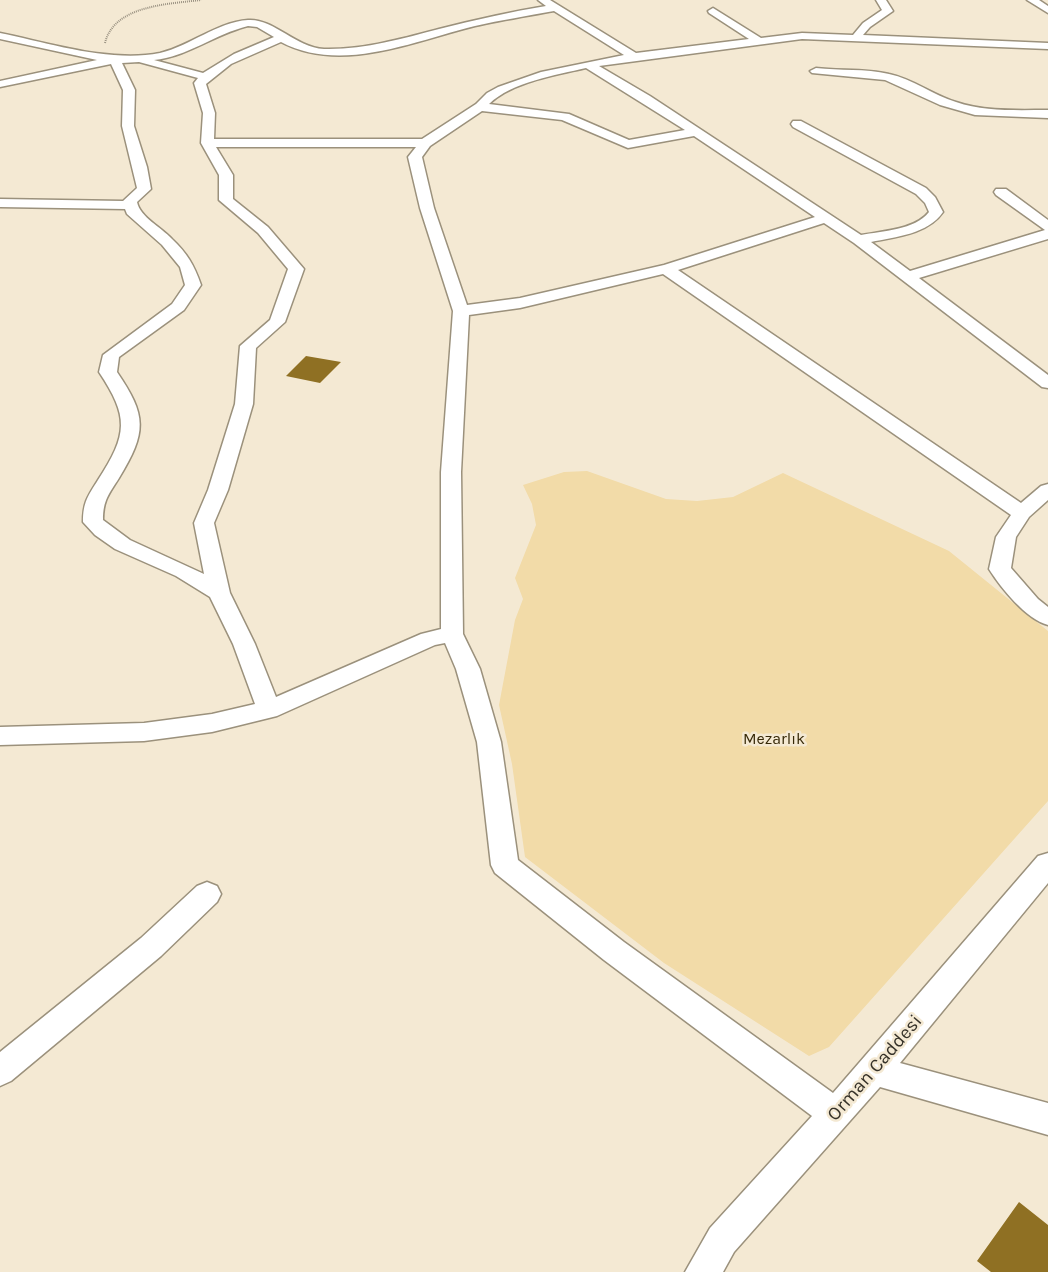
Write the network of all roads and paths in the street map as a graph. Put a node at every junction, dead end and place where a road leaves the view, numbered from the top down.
1 (201, 0) edge
2 (881, 0) edge
3 (1032, 0) edge
4 (548, 4) edge
5 (1048, 10) edge
6 (713, 11) dead end
7 (0, 36) edge
8 (857, 37) junction
9 (282, 38) junction
10 (759, 41) junction
11 (1048, 46) edge
12 (633, 56) junction
13 (123, 59) junction
14 (588, 64) junction
15 (816, 71) dead end
16 (206, 77) junction
17 (0, 84) edge
18 (480, 107) junction
19 (1048, 114) edge
20 (798, 124) dead end
21 (696, 132) junction
22 (425, 143) junction
23 (207, 144) junction
24 (1002, 192) dead end
25 (0, 203) edge
26 (130, 205) junction
27 (827, 218) junction
28 (1048, 227) edge
29 (1048, 234) edge
30 (859, 240) junction
31 (666, 269) junction
32 (907, 277) junction
33 (461, 311) junction
34 (1048, 383) edge
35 (1048, 490) edge
36 (1022, 513) junction
37 (219, 593) junction
38 (1048, 618) edge
39 (452, 634) junction
40 (269, 710) junction
41 (0, 736) edge
42 (1048, 864) edge
43 (207, 894) dead end
44 (0, 1071) edge
45 (874, 1071) junction
46 (835, 1114) junction
47 (1048, 1119) edge
48 (703, 1272) edge

1 - 13 path
2 - 8 street
3 - 5 street
4 - 9 street
4 - 12 street
6 - 10 street
7 - 13 street
8 - 10 street
8 - 11 street
9 - 13 street
9 - 16 street
10 - 12 street
12 - 14 street
13 - 16 street
13 - 17 street
13 - 26 street
14 - 18 street
14 - 21 street
15 - 19 street
16 - 23 street
18 - 21 street
18 - 22 street
20 - 30 street
21 - 27 street
22 - 23 street
22 - 33 street
23 - 37 street
24 - 28 street
25 - 26 street
26 - 37 street
27 - 30 street
27 - 31 street
29 - 32 street
30 - 32 street
31 - 33 street
31 - 36 street
32 - 34 street
33 - 39 street
35 - 36 street
36 - 38 street
37 - 40 street
39 - 40 street
39 - 46 street
40 - 41 street
42 - 45 street, Orman Caddesi
43 - 44 street
45 - 46 street, Orman Caddesi
45 - 47 street
46 - 48 street, Orman Caddesi

